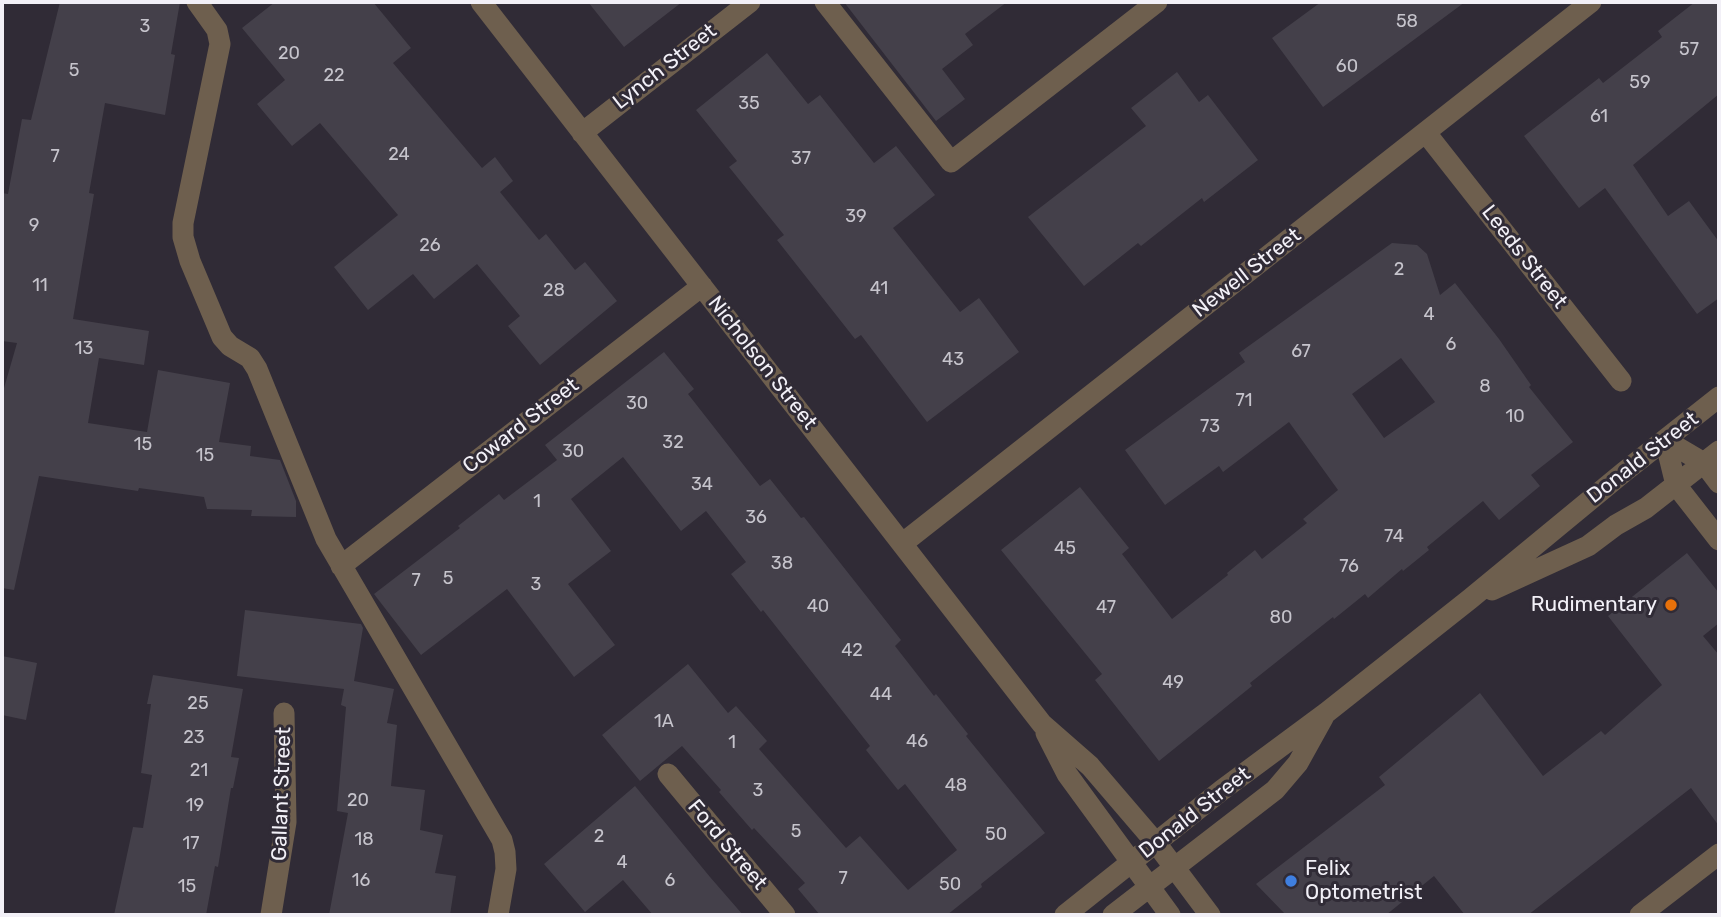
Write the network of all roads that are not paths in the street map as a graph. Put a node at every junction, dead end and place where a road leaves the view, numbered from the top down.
1 (197, 2) edge
2 (481, 2) edge
3 (750, 2) edge
4 (825, 2) edge
5 (1157, 2) edge
6 (1578, 6) edge
7 (1426, 132) junction
8 (582, 133) junction
9 (702, 286) junction
10 (1621, 381) dead end
11 (1719, 397) edge
12 (1665, 440) junction
13 (1711, 457) edge
14 (1719, 484) edge
15 (1676, 485) junction
16 (1719, 540) edge
17 (903, 543) junction
18 (341, 566) junction
19 (1470, 599) junction
20 (284, 713) dead end
21 (1326, 713) junction
22 (1042, 724) junction
23 (668, 774) dead end
24 (1156, 843) junction
25 (1719, 854) edge
26 (1131, 863) junction
27 (1175, 869) junction
28 (1149, 888) junction
29 (271, 915) edge
30 (498, 915) edge
31 (785, 915) edge
32 (1065, 915) edge
33 (1113, 915) edge
34 (1170, 915) edge
35 (1210, 915) edge
36 (1640, 915) edge

1 - 18 street
2 - 8 street, Nicholson Street
3 - 8 street, Lynch Street
4 - 5 street
6 - 7 street, Newell Street
7 - 10 street, Leeds Street
7 - 17 street, Newell Street
8 - 9 street, Nicholson Street
9 - 17 street, Nicholson Street
9 - 18 street, Coward Street
11 - 12 street, Donald Street
12 - 13 street
12 - 15 street
12 - 19 street, Donald Street
13 - 14 street
13 - 15 street, Donald Street
15 - 16 street
15 - 19 street, Donald Street
17 - 22 street, Nicholson Street
18 - 30 street
19 - 21 street, Donald Street
20 - 29 street, Gallant Street
21 - 24 street, Donald Street
21 - 27 street, Donald Street
22 - 24 street, Nicholson Street
22 - 26 street, Nicholson Street
23 - 31 street, Ford Street
24 - 26 street, Donald Street
24 - 27 street, Nicholson Street
25 - 36 street
26 - 28 street, Nicholson Street
26 - 32 street, Donald Street
27 - 28 street, Donald Street
27 - 35 street, Nicholson Street
28 - 33 street, Donald Street
28 - 34 street, Nicholson Street

